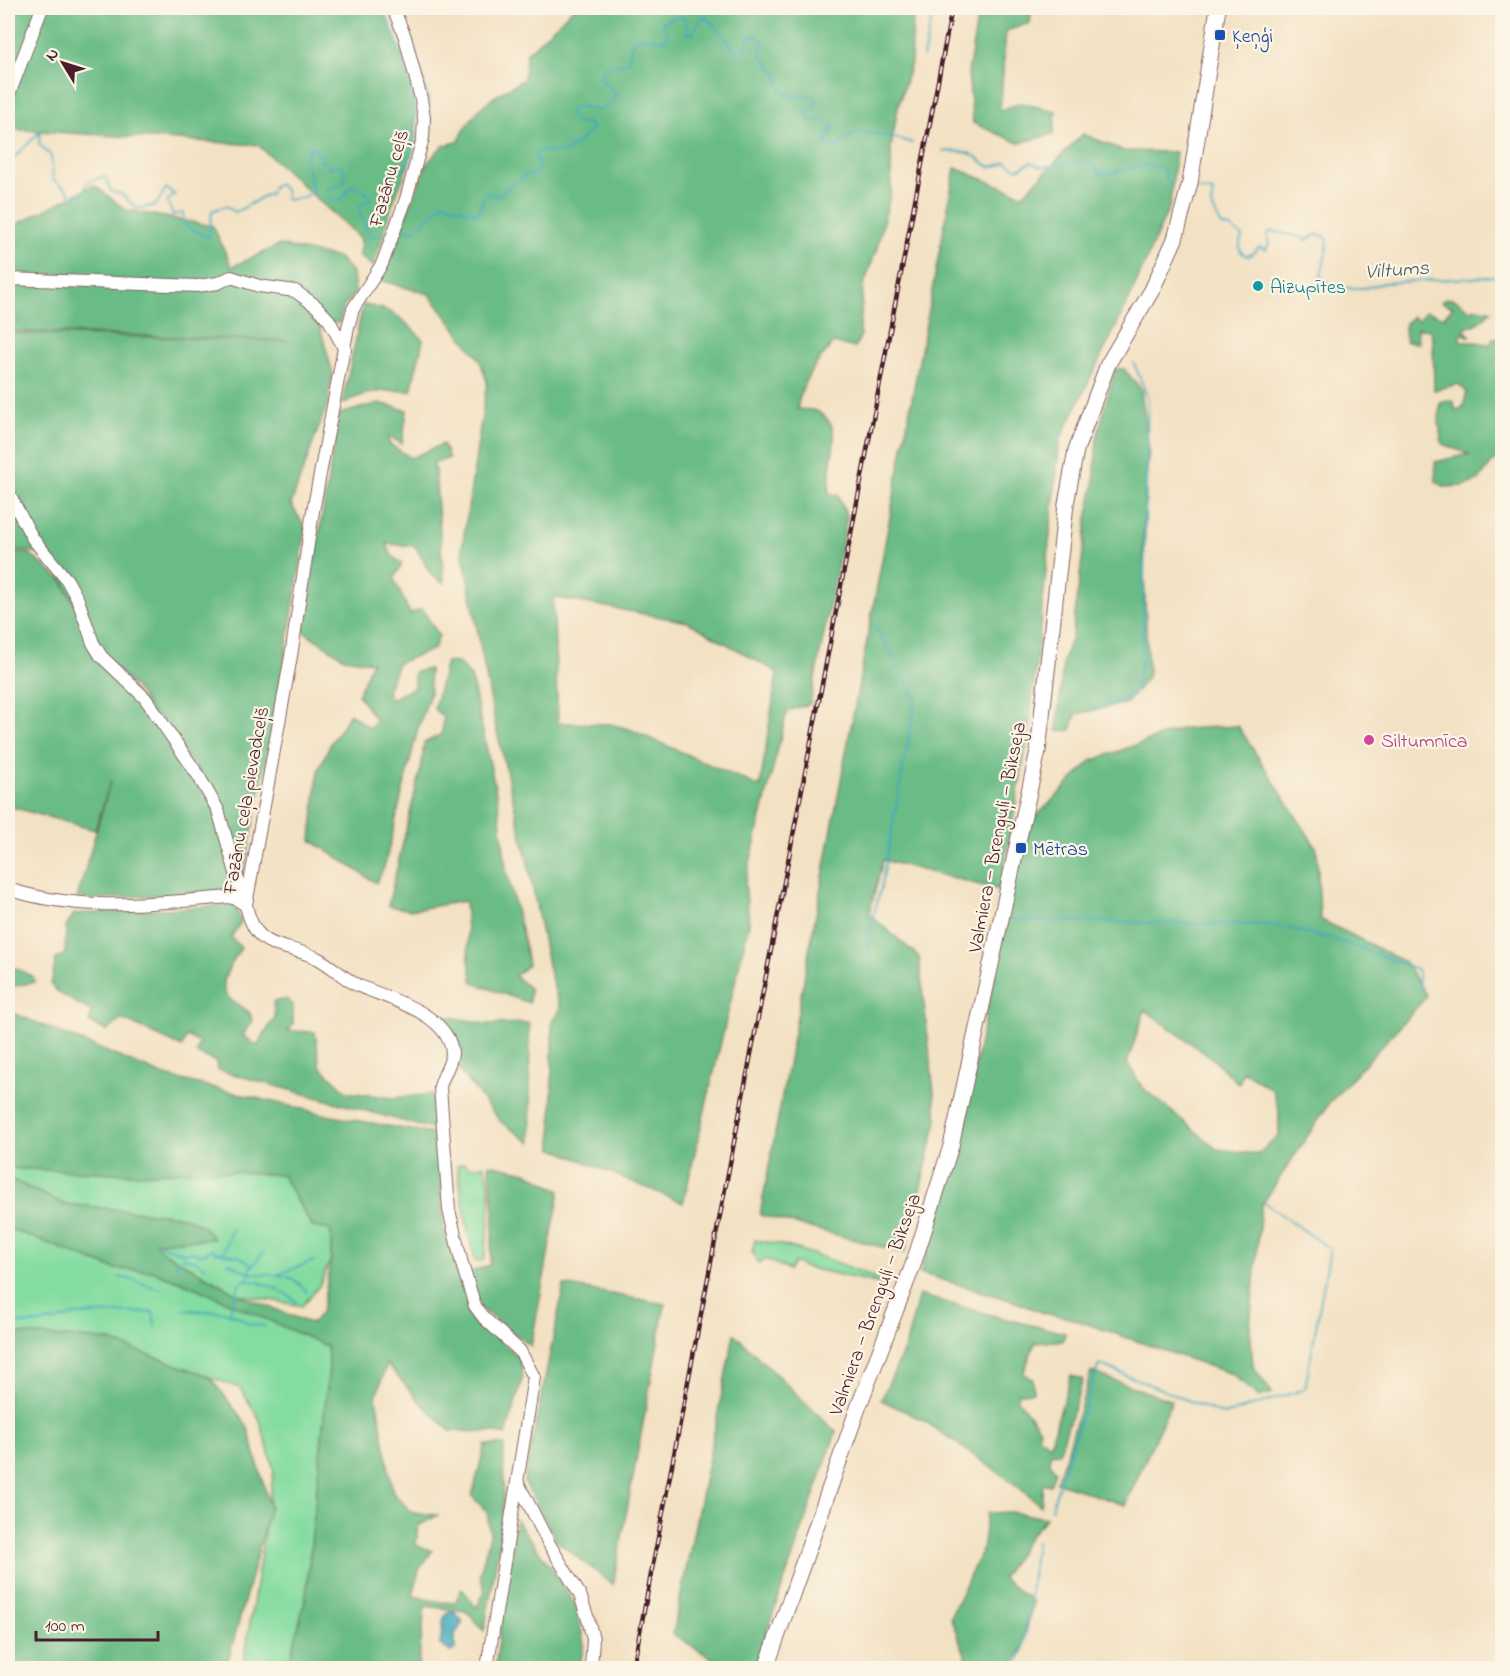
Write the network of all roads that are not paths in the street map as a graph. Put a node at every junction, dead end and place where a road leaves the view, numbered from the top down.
1 (42, 8) edge
2 (393, 8) edge
3 (1218, 8) edge
4 (8, 98) edge
5 (8, 279) edge
6 (369, 286) joint
7 (345, 351) junction
8 (8, 492) edge
9 (8, 889) edge
10 (246, 906) junction
11 (518, 1482) junction
12 (487, 1668) edge
13 (591, 1668) edge
14 (766, 1668) edge

1 - 4 street
2 - 6 street, Fazānu ceļš
3 - 14 main road, Valmiera — Brenguļi — Bikseja
5 - 7 street
6 - 7 street, Fazānu ceļa pievadceļš
7 - 10 street, Fazānu ceļa pievadceļš
8 - 10 street
9 - 10 street
10 - 11 street, Fazānu ceļa pievadceļš
11 - 12 street, Fazānu ceļa pievadceļš
11 - 13 street

